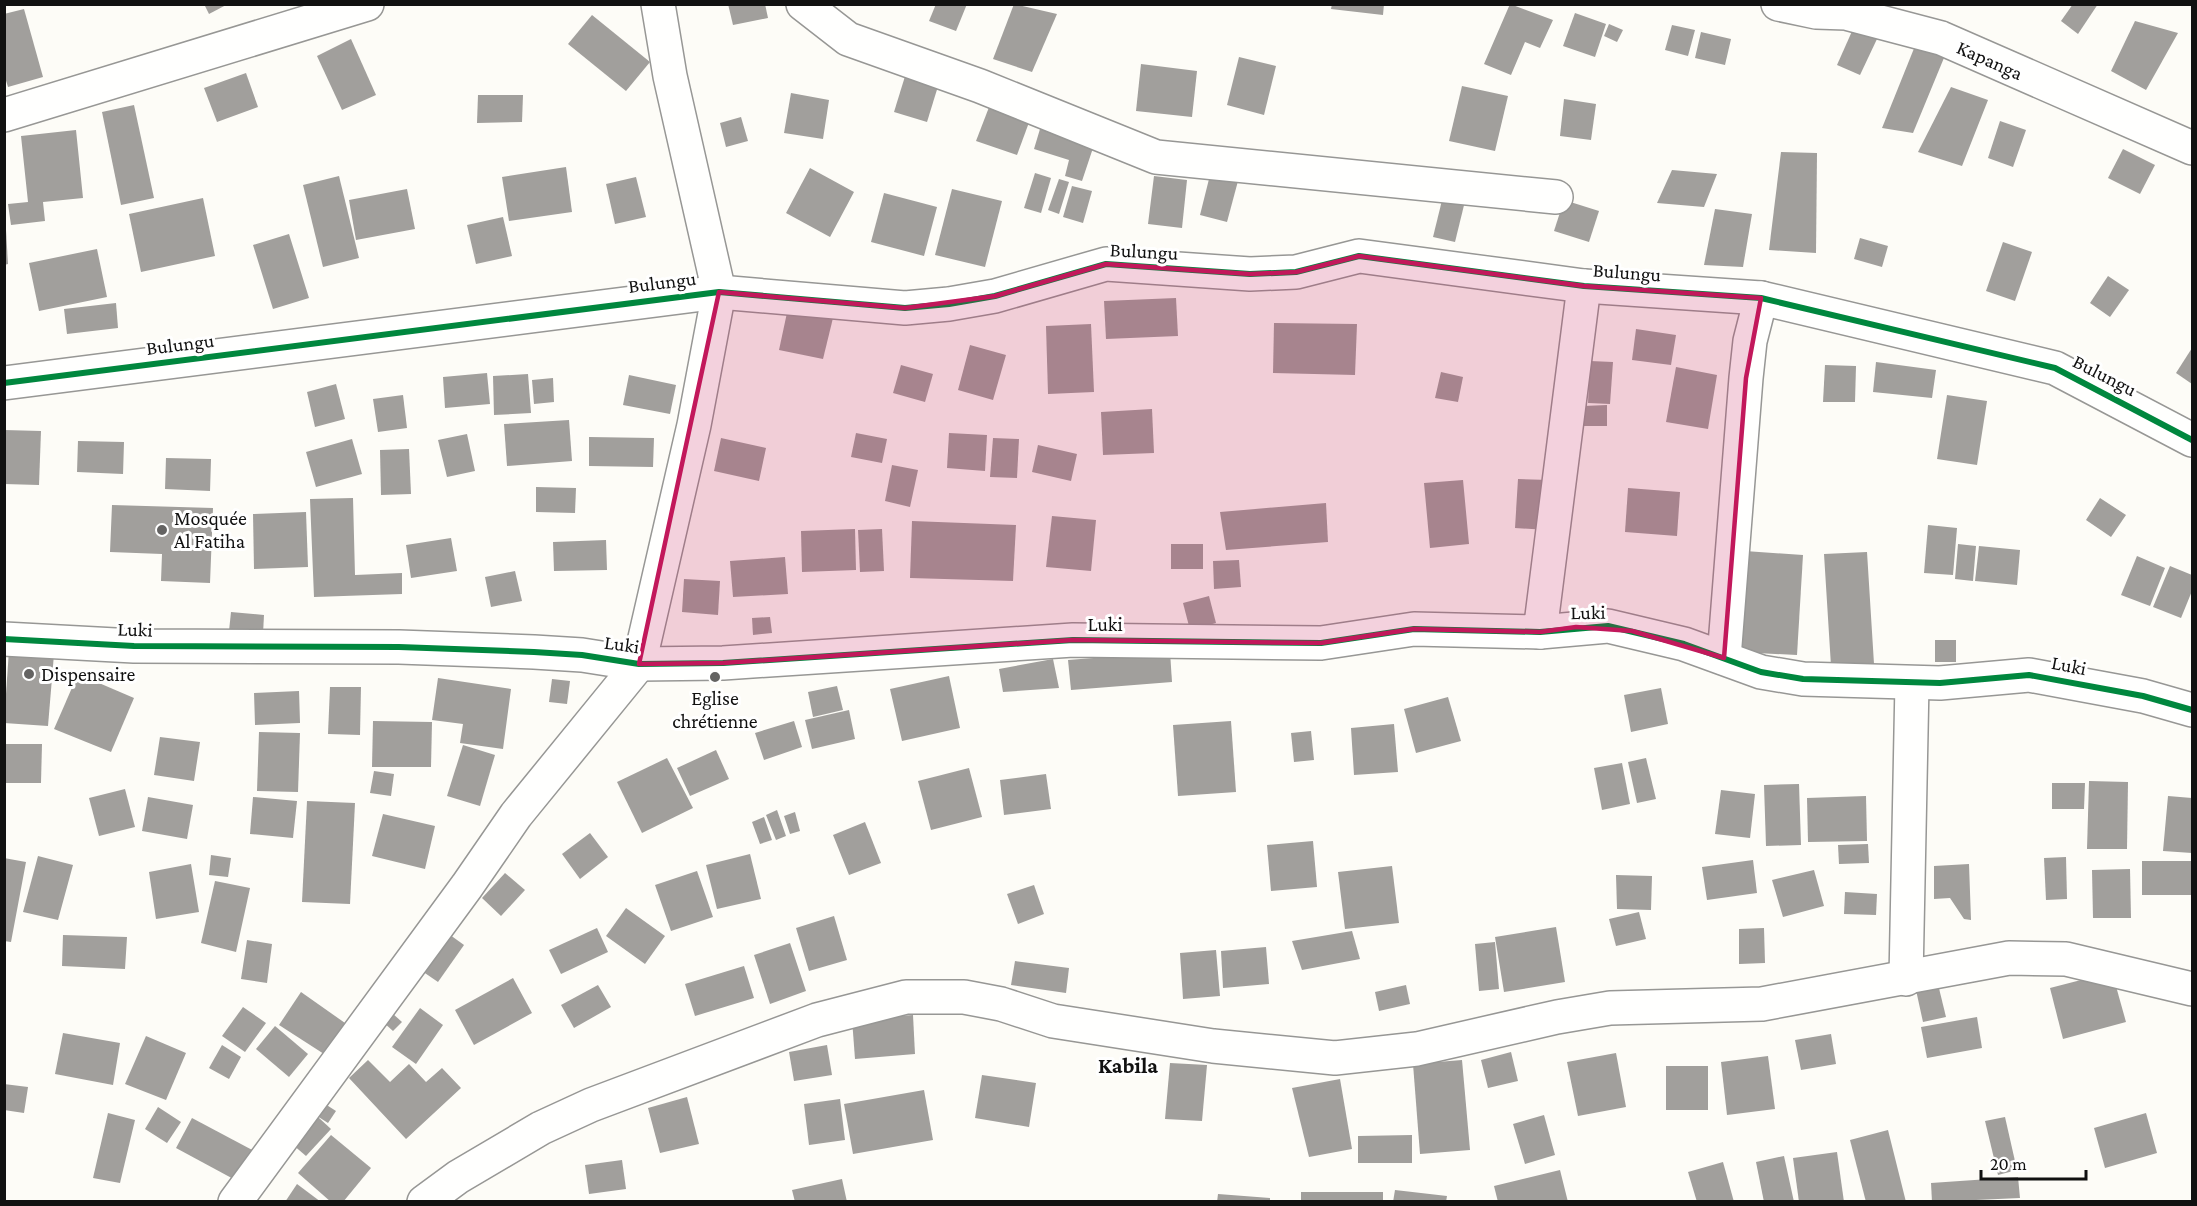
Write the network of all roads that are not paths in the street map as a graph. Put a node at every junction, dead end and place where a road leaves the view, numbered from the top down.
1 (367, 4) edge
2 (658, 4) edge
3 (803, 4) edge
4 (1778, 4) edge
5 (4, 115) edge
6 (2193, 148) edge
7 (1556, 196) dead end
8 (1584, 286) junction
9 (719, 292) junction
10 (1761, 297) junction
11 (4, 383) edge
12 (2193, 440) edge
13 (1540, 632) junction
14 (4, 639) edge
15 (1724, 658) junction
16 (639, 664) junction
17 (1912, 682) junction
18 (2193, 710) edge
19 (1905, 979) junction
20 (2193, 989) edge
21 (235, 1202) edge
22 (424, 1202) edge

1 - 5 street
2 - 9 street
3 - 7 street
4 - 6 street, Kapanga
8 - 9 street, Bulungu
8 - 10 street, Bulungu
8 - 13 street
9 - 11 street, Bulungu
9 - 16 street
10 - 12 street, Bulungu
10 - 15 street
13 - 15 street, Luki
13 - 16 street, Luki
14 - 16 street, Luki
15 - 17 street, Luki
16 - 21 street
17 - 18 street, Luki
17 - 19 street
19 - 20 street
19 - 22 street

